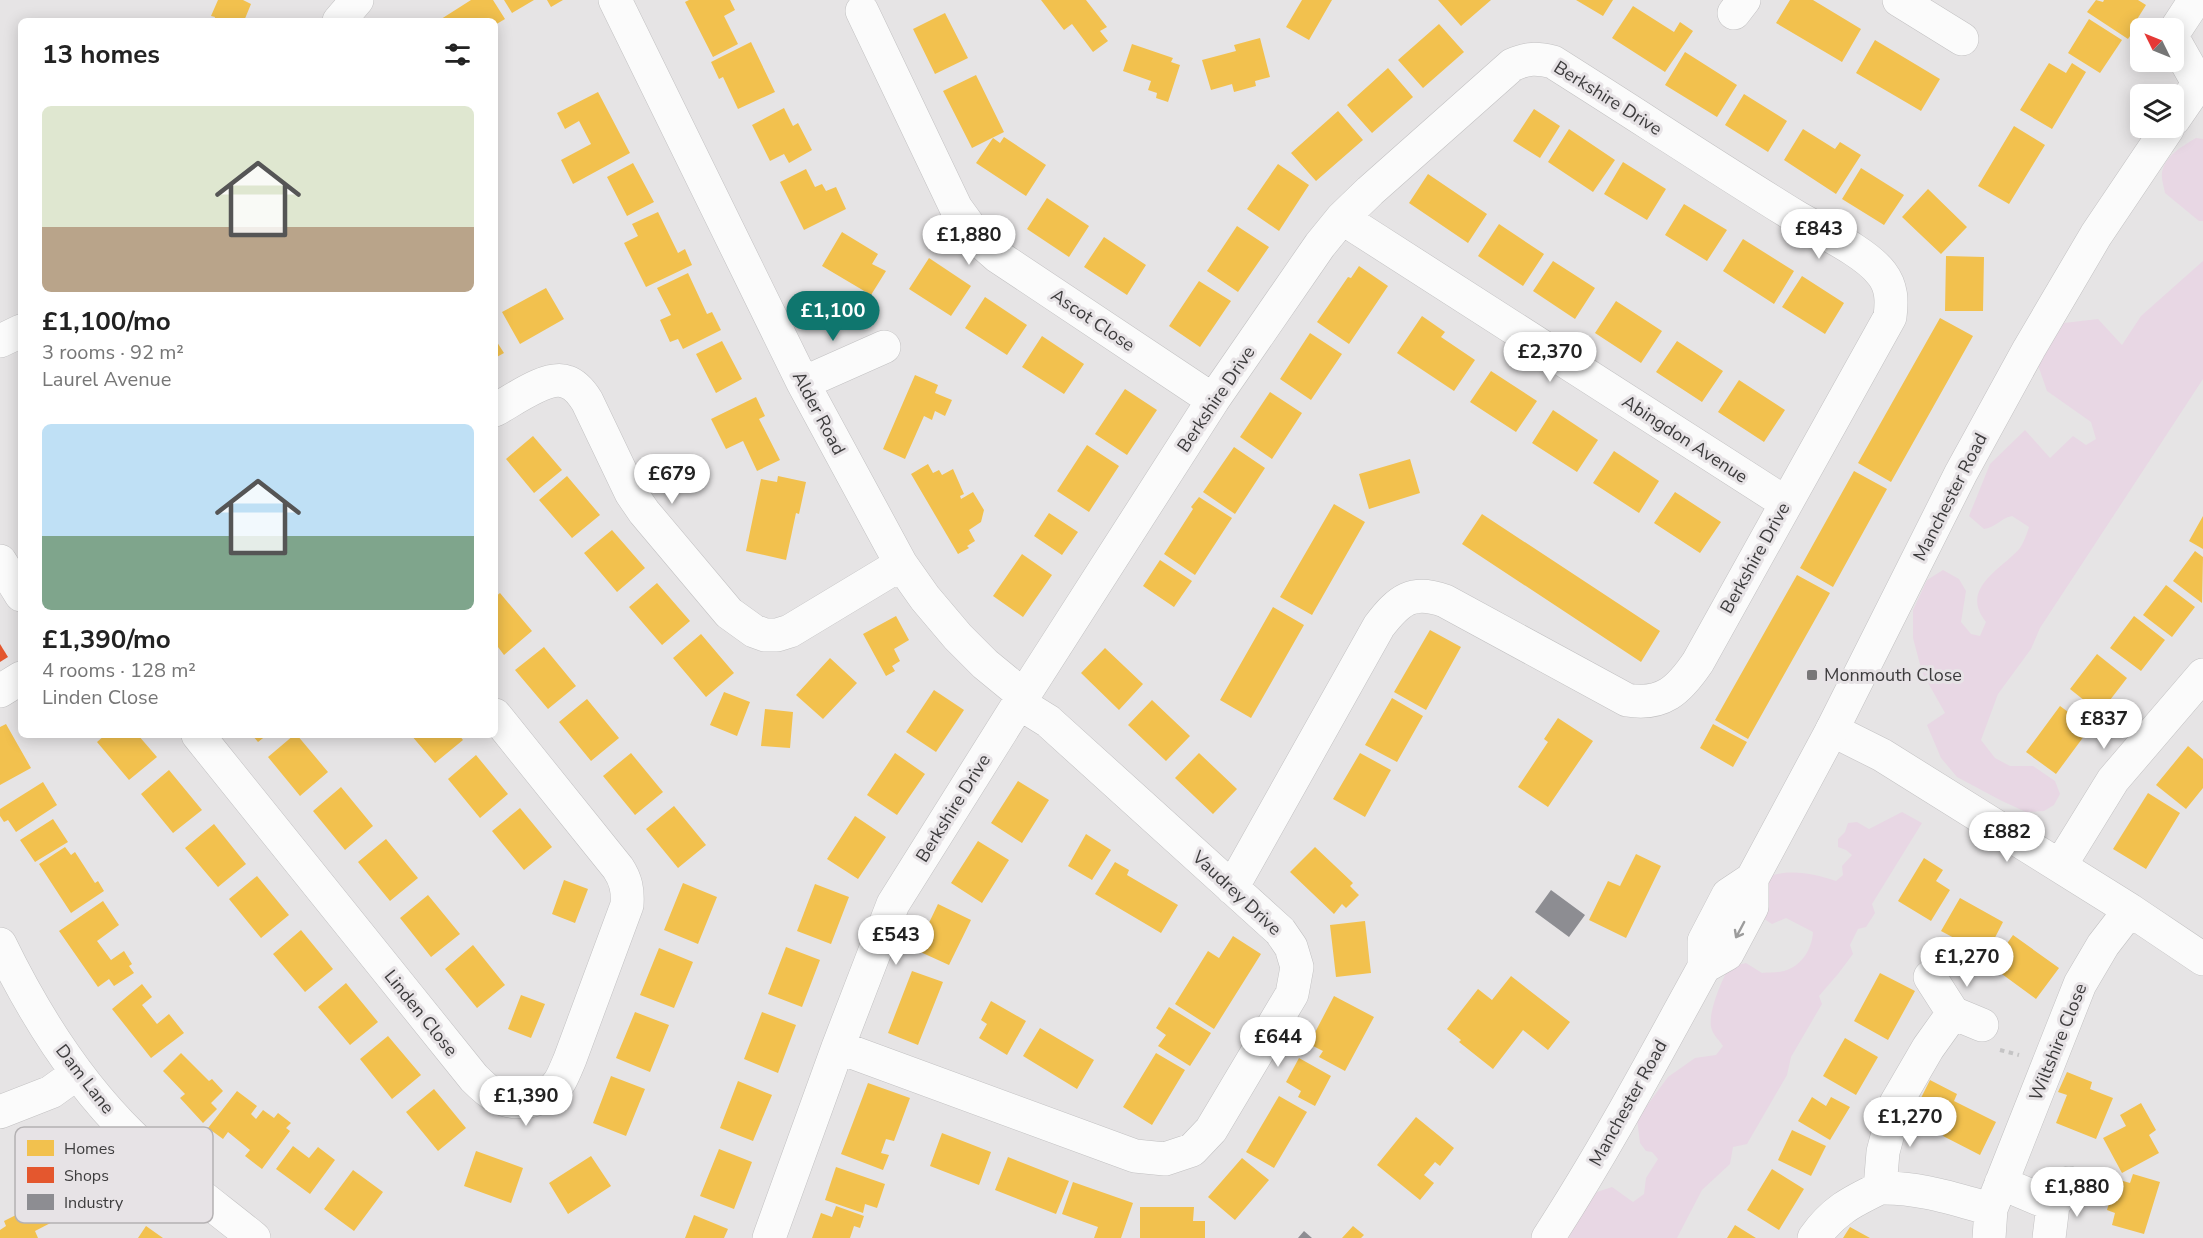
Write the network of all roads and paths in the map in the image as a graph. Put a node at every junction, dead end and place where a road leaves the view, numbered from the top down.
1 (357, 0) edge
2 (615, 0) edge
3 (1899, 0) edge
4 (2195, 0) edge
5 (867, 4) edge
6 (342, 18) edge
7 (2183, 18) edge
8 (1962, 39) dead end
9 (2184, 55) edge
10 (2201, 80) edge
11 (2184, 105) edge
12 (2161, 138) edge
13 (1342, 218) junction
14 (18, 332) edge
15 (0, 341) edge
16 (884, 347) dead end
17 (803, 383) junction
18 (1214, 400) junction
19 (498, 408) edge
20 (1786, 503) junction
21 (0, 561) edge
22 (901, 564) junction
23 (18, 589) edge
24 (2203, 675) edge
25 (18, 680) edge
26 (0, 691) edge
27 (1021, 699) junction
28 (498, 719) edge
29 (1832, 730) junction
30 (200, 738) edge
31 (2060, 866) junction
32 (1232, 888) junction
33 (2130, 910) junction
34 (0, 944) edge
35 (2203, 959) edge
36 (1930, 977) dead end
37 (1968, 1019) junction
38 (838, 1047) junction
39 (2048, 1064) junction
40 (76, 1074) junction
41 (0, 1112) edge
42 (123, 1127) edge
43 (1880, 1188) junction
44 (213, 1205) edge
45 (1994, 1210) edge
46 (254, 1238) edge
47 (769, 1238) edge
48 (1548, 1238) edge
49 (1814, 1238) edge
50 (2049, 1238) edge

1 - 6 street
2 - 17 street, Alder Road
3 - 8 street
4 - 7 street
5 - 18 street, Ascot Close
9 - 10 street
10 - 11 street
12 - 29 street, Manchester Road
13 - 18 street, Berkshire Drive
13 - 20 street, Abingdon Avenue
13 - 20 street, Berkshire Drive
14 - 15 street
16 - 17 street
17 - 22 street, Alder Road
18 - 27 street, Berkshire Drive
19 - 22 street
20 - 32 street, Berkshire Drive
21 - 23 street
22 - 27 street, Alder Road
24 - 31 street
25 - 26 street
27 - 32 street, Vaudrey Drive
27 - 38 street, Berkshire Drive
28 - 30 street, Linden Close
29 - 31 street
29 - 48 street, Manchester Road
31 - 33 street
32 - 38 street, Vaudrey Drive
33 - 35 street
33 - 39 street, Wiltshire Close
34 - 40 street, Dam Lane
36 - 37 street
37 - 39 path
37 - 43 street
38 - 47 street, Berkshire Drive
39 - 45 street, Wiltshire Close
40 - 41 street
40 - 42 street, Dam Lane
43 - 45 street
43 - 49 street
44 - 46 street, Dam Lane
45 - 50 street

